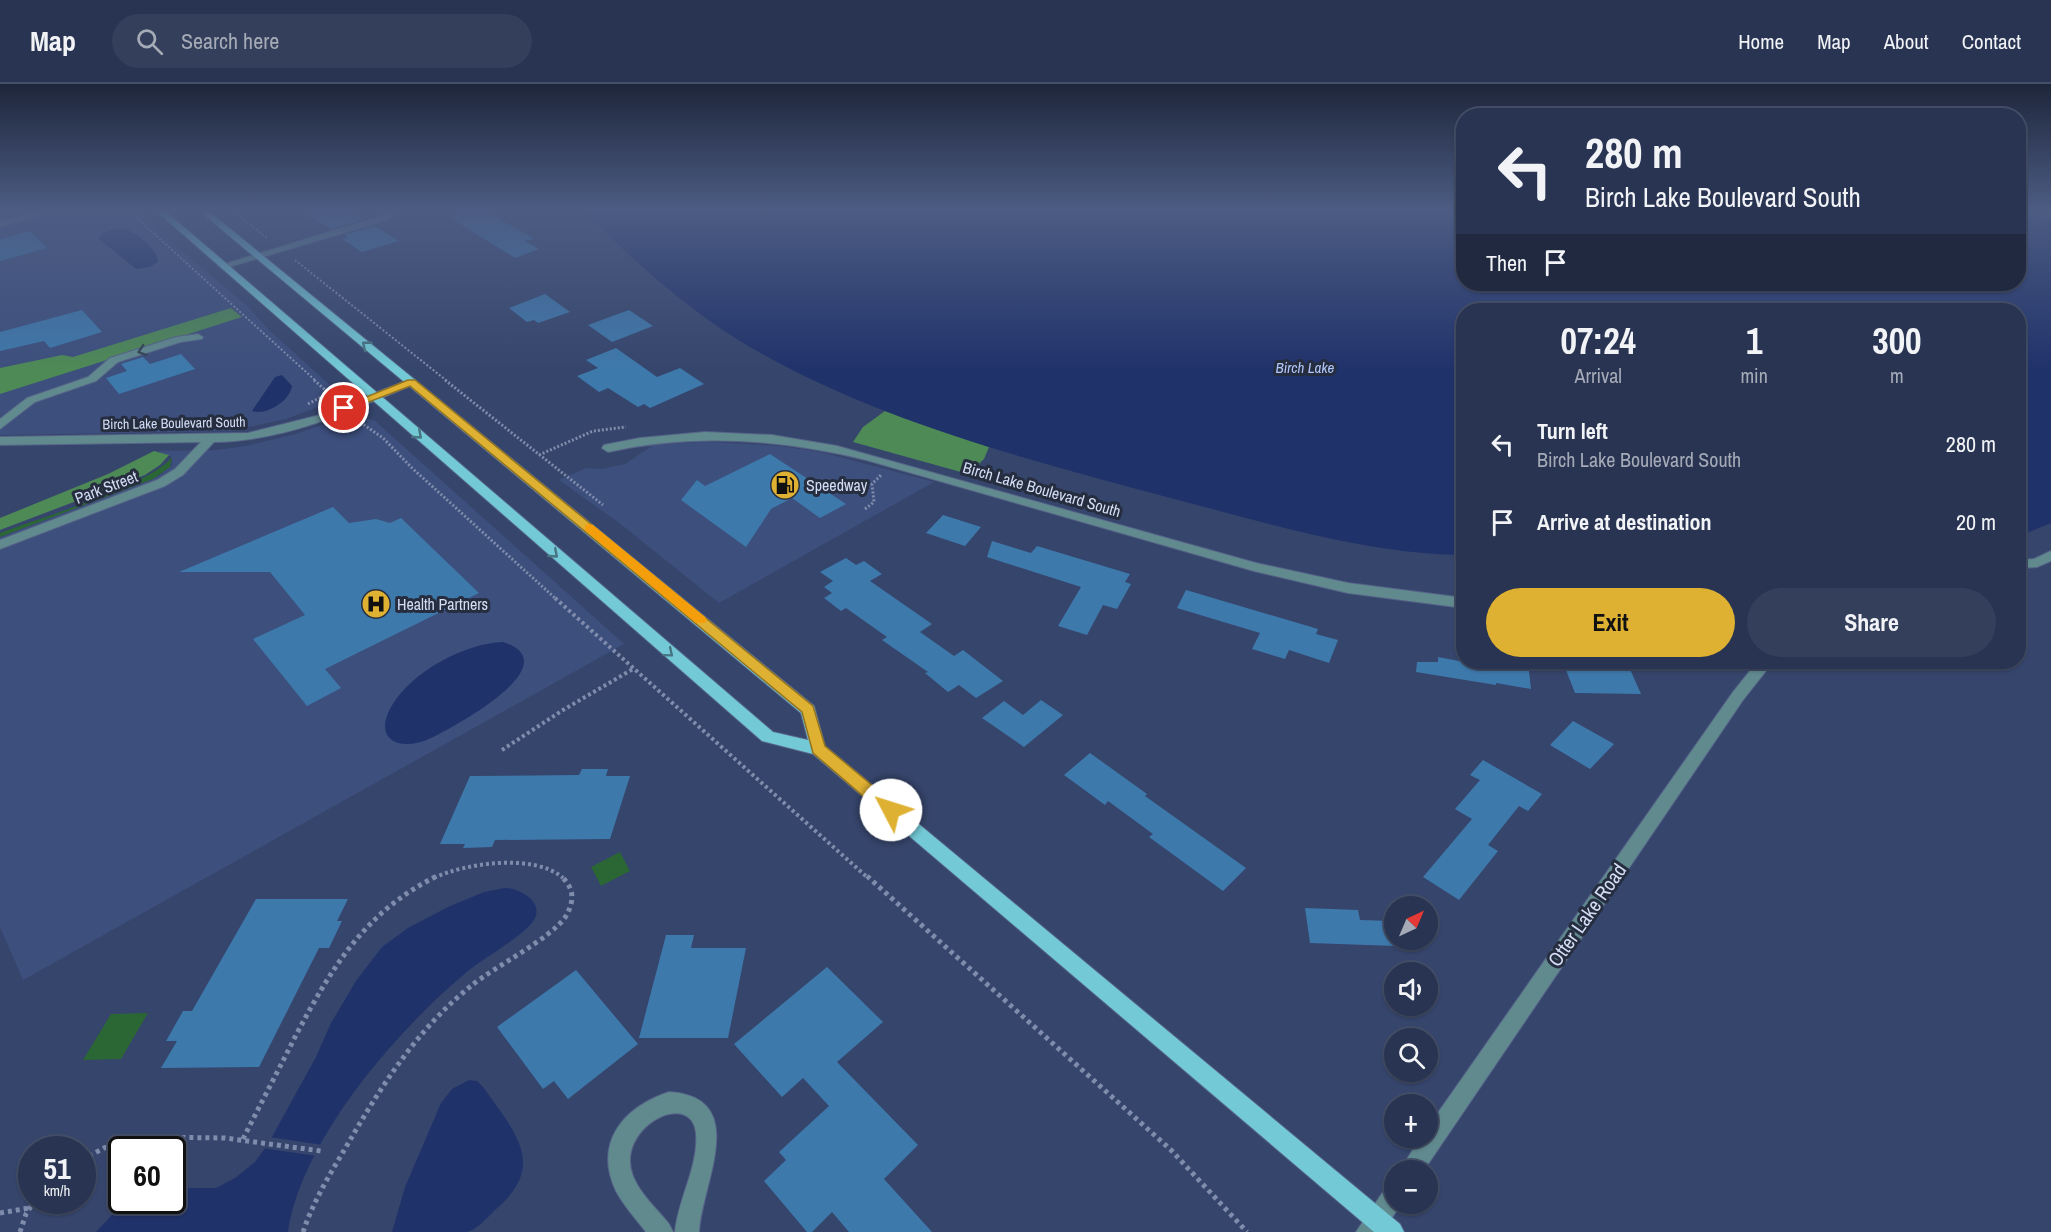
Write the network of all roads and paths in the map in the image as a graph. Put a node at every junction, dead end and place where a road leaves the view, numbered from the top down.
1 (185, 263) edge
2 (219, 263) edge
3 (235, 263) edge
4 (266, 263) edge
5 (299, 263) edge
6 (223, 266) junction
7 (198, 338) dead end
8 (411, 382) junction
9 (374, 397) junction
10 (344, 408) junction
11 (0, 425) edge
12 (211, 438) junction
13 (0, 441) edge
14 (608, 448) dead end
15 (892, 464) junction
16 (603, 505) dead end
17 (865, 509) dead end
18 (0, 545) edge
19 (2051, 555) edge
20 (2026, 564) edge
21 (1456, 602) edge
22 (633, 669) junction
23 (1759, 669) edge
24 (818, 749) junction
25 (502, 750) dead end
26 (243, 1139) junction
27 (321, 1151) dead end
28 (96, 1153) edge
29 (1418, 1160) edge
30 (18, 1210) edge
31 (0, 1213) edge
32 (27, 1214) edge
33 (1386, 1214) edge
34 (1379, 1228) edge
35 (20, 1232) edge
36 (303, 1232) edge
37 (661, 1232) edge
38 (687, 1232) edge
39 (1247, 1232) edge

1 - 10 path
2 - 6 main road
3 - 6 street
8 -> 4 main road
5 - 16 path
6 - 9 main road
7 -> 11 street
8 - 9 street, Birch Lake Boulevard South
8 - 24 main road
9 - 10 street, Birch Lake Boulevard South
9 -> 24 main road
10 - 12 street, Birch Lake Boulevard South
10 - 22 path
12 - 13 street, Birch Lake Boulevard South
12 - 18 street, Park Street
14 - 15 street, Birch Lake Boulevard South
15 - 17 path
15 - 21 street, Birch Lake Boulevard South
19 - 20 street
22 - 25 path
22 - 39 path
23 - 29 street, Otter Lake Road
24 - 34 main road
26 - 27 path
26 - 28 path
26 - 36 path
30 - 31 path
32 - 35 path
33 - 34 street
37 - 38 street

